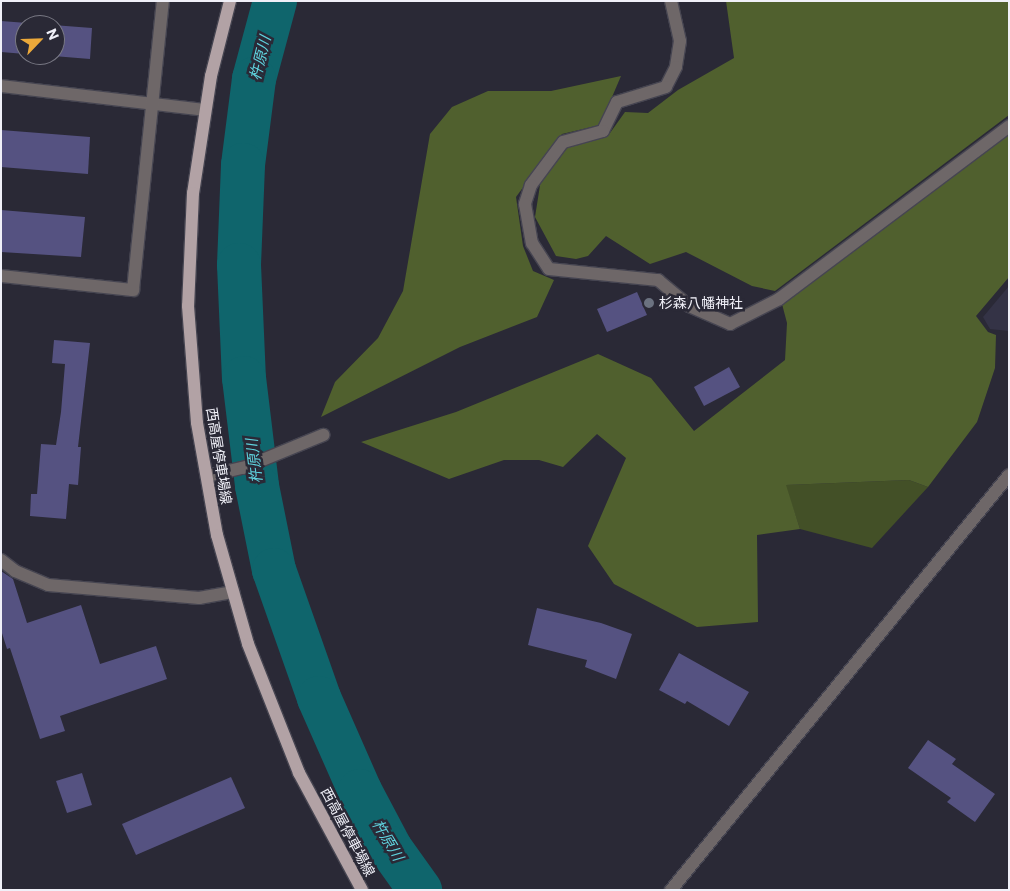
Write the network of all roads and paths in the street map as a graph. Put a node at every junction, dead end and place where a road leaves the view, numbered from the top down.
1 (164, 1) edge
2 (230, 1) edge
3 (671, 1) edge
4 (1, 86) edge
5 (154, 103) junction
6 (206, 110) junction
7 (1009, 126) edge
8 (1, 276) edge
9 (323, 435) dead end
10 (1009, 475) edge
11 (206, 476) junction
12 (1, 560) edge
13 (233, 592) junction
14 (362, 890) edge
15 (671, 890) edge

1 - 5 street
2 - 6 main road, 西高屋停車場線
3 - 7 street
4 - 5 street
5 - 6 street
5 - 8 street
6 - 11 main road, 西高屋停車場線
9 - 11 street
10 - 15 street
11 - 13 main road, 西高屋停車場線
12 - 13 street
13 - 14 main road, 西高屋停車場線

